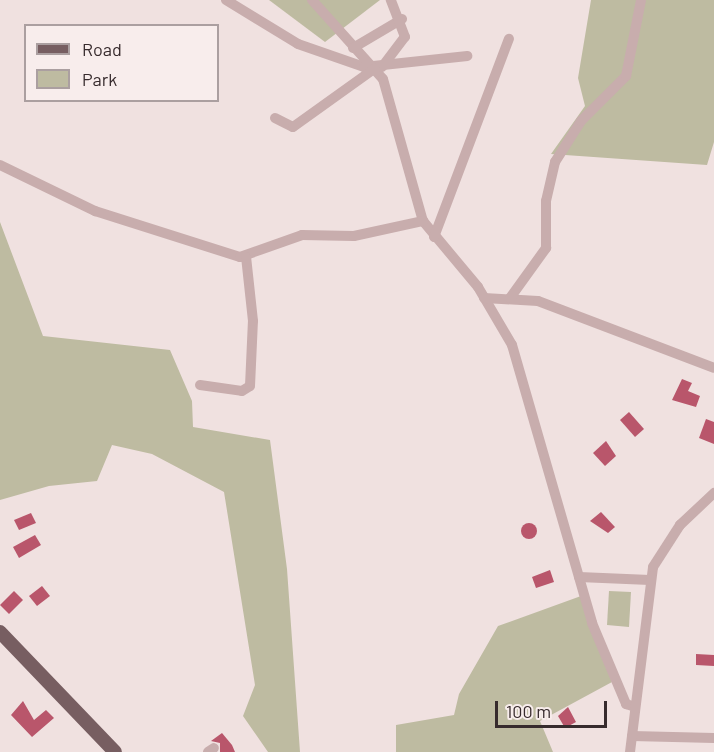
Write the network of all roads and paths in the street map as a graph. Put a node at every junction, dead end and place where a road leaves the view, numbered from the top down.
1 (226, 0) edge
2 (312, 0) edge
3 (391, 0) edge
4 (641, 0) edge
5 (402, 19) junction
6 (509, 39) dead end
7 (353, 48) junction
8 (467, 56) dead end
9 (378, 68) junction
10 (275, 118) dead end
11 (0, 165) edge
12 (423, 221) junction
13 (434, 237) junction
14 (246, 257) junction
15 (484, 298) junction
16 (510, 298) junction
17 (714, 368) edge
18 (200, 385) dead end
19 (714, 485) edge
20 (711, 494) edge
21 (579, 577) junction
22 (650, 580) junction
23 (0, 633) edge
24 (634, 707) junction
25 (632, 736) junction
26 (714, 738) edge
27 (115, 752) edge
28 (630, 752) edge

1 - 9 street
2 - 7 street
3 - 5 street
4 - 16 street
5 - 7 street
5 - 9 street
6 - 13 street
7 - 9 street
8 - 9 street
9 - 10 street
9 - 12 street
11 - 14 street
12 - 13 street
12 - 14 street
13 - 15 street
14 - 18 street
15 - 16 street
15 - 21 street
16 - 17 street
19 - 20 street
20 - 22 street
21 - 22 street
21 - 24 street
22 - 24 street
23 - 27 main road
24 - 25 street
25 - 26 street
25 - 28 street

